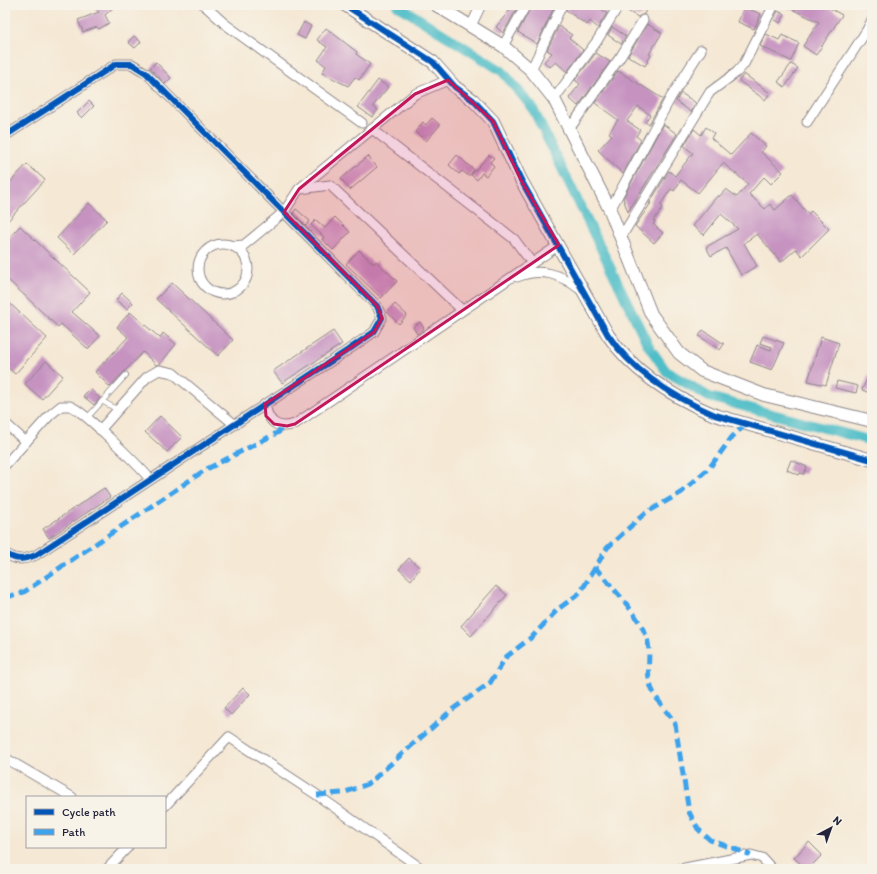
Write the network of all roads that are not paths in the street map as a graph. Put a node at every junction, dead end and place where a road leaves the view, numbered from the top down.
1 (204, 5) edge
2 (345, 5) edge
3 (436, 5) edge
4 (481, 5) edge
5 (526, 5) edge
6 (562, 5) edge
7 (619, 5) edge
8 (774, 5) edge
9 (643, 20) dead end
10 (872, 20) edge
11 (471, 26) junction
12 (503, 46) junction
13 (701, 50) dead end
14 (531, 70) junction
15 (448, 80) junction
16 (554, 99) junction
17 (808, 122) dead end
18 (362, 123) dead end
19 (570, 128) junction
20 (372, 129) junction
21 (5, 136) edge
22 (299, 189) junction
23 (610, 210) junction
24 (284, 212) junction
25 (620, 239) junction
26 (244, 245) junction
27 (559, 245) junction
28 (232, 246) junction
29 (246, 259) junction
30 (532, 263) junction
31 (503, 283) junction
32 (583, 292) junction
33 (462, 310) junction
34 (126, 375) dead end
35 (102, 401) junction
36 (264, 404) junction
37 (118, 410) junction
38 (86, 418) junction
39 (872, 421) edge
40 (5, 423) edge
41 (234, 424) junction
42 (100, 430) junction
43 (26, 442) junction
44 (872, 460) edge
45 (5, 465) edge
46 (150, 479) junction
47 (5, 553) edge
48 (5, 758) edge
49 (70, 796) edge
50 (166, 805) edge
51 (127, 848) edge
52 (108, 869) edge
53 (422, 869) edge
54 (680, 869) edge
55 (772, 869) edge

1 - 18 street
2 - 15 street
3 - 11 street
4 - 11 street
5 - 12 street
6 - 14 street
7 - 16 street
8 - 25 street
9 - 19 street
10 - 17 street
11 - 12 street
12 - 14 street
13 - 23 street
14 - 16 street
15 - 20 street
15 - 27 street
16 - 19 street
19 - 23 street
20 - 22 street
20 - 30 street
21 - 24 street
22 - 24 street
22 - 33 street
23 - 25 street
24 - 26 street
24 - 36 street
25 - 39 street
26 - 28 street
26 - 29 street
27 - 30 street
27 - 32 street
28 - 29 street
28 - 29 street
30 - 31 street
31 - 32 street
31 - 33 street
32 - 44 street
33 - 36 street
34 - 35 lane
35 - 37 lane
35 - 38 lane
36 - 41 street
37 - 41 street
37 - 42 street
38 - 42 street
38 - 43 street
40 - 43 street
41 - 46 street
42 - 46 street
43 - 45 street
46 - 47 street
48 - 49 street
50 - 53 street
51 - 52 street
54 - 55 street

